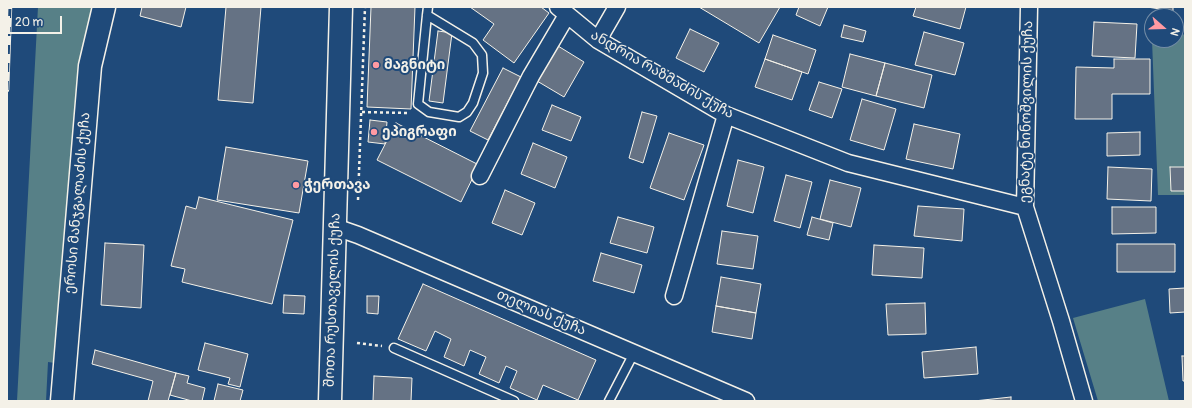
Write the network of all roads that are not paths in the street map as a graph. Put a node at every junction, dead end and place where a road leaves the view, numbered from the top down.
1 (104, 7) edge
2 (341, 7) edge
3 (617, 7) edge
4 (1029, 7) edge
5 (427, 11) edge
6 (562, 11) edge
7 (598, 40) junction
8 (726, 115) junction
9 (480, 176) dead end
10 (1025, 207) junction
11 (335, 227) junction
12 (674, 296) dead end
13 (394, 348) road end
14 (634, 353) junction
15 (62, 401) edge
16 (330, 401) edge
17 (514, 401) edge
18 (609, 401) edge
19 (746, 401) edge
20 (1084, 401) edge

1 - 15 main road, ეროსი მანჯგალაძის ქუჩა
2 - 11 main road, შოთა რუსთაველის ქუჩა
3 - 7 street
4 - 10 street, ეგნატე ნინოშვილის ქუჩა
5 - 5 lane
6 - 7 street, ანდრია რაზმაძის ქუჩა
6 - 9 street
7 - 8 street, ანდრია რაზმაძის ქუჩა
8 - 10 street, ანდრია რაზმაძის ქუჩა
8 - 12 street
10 - 20 street, ეგნატე ნინოშვილის ქუჩა
11 - 14 street, თელიას ქუჩა
11 - 16 main road, შოთა რუსთაველის ქუჩა
13 - 17 lane
14 - 18 lane
14 - 19 street, თელიას ქუჩა

